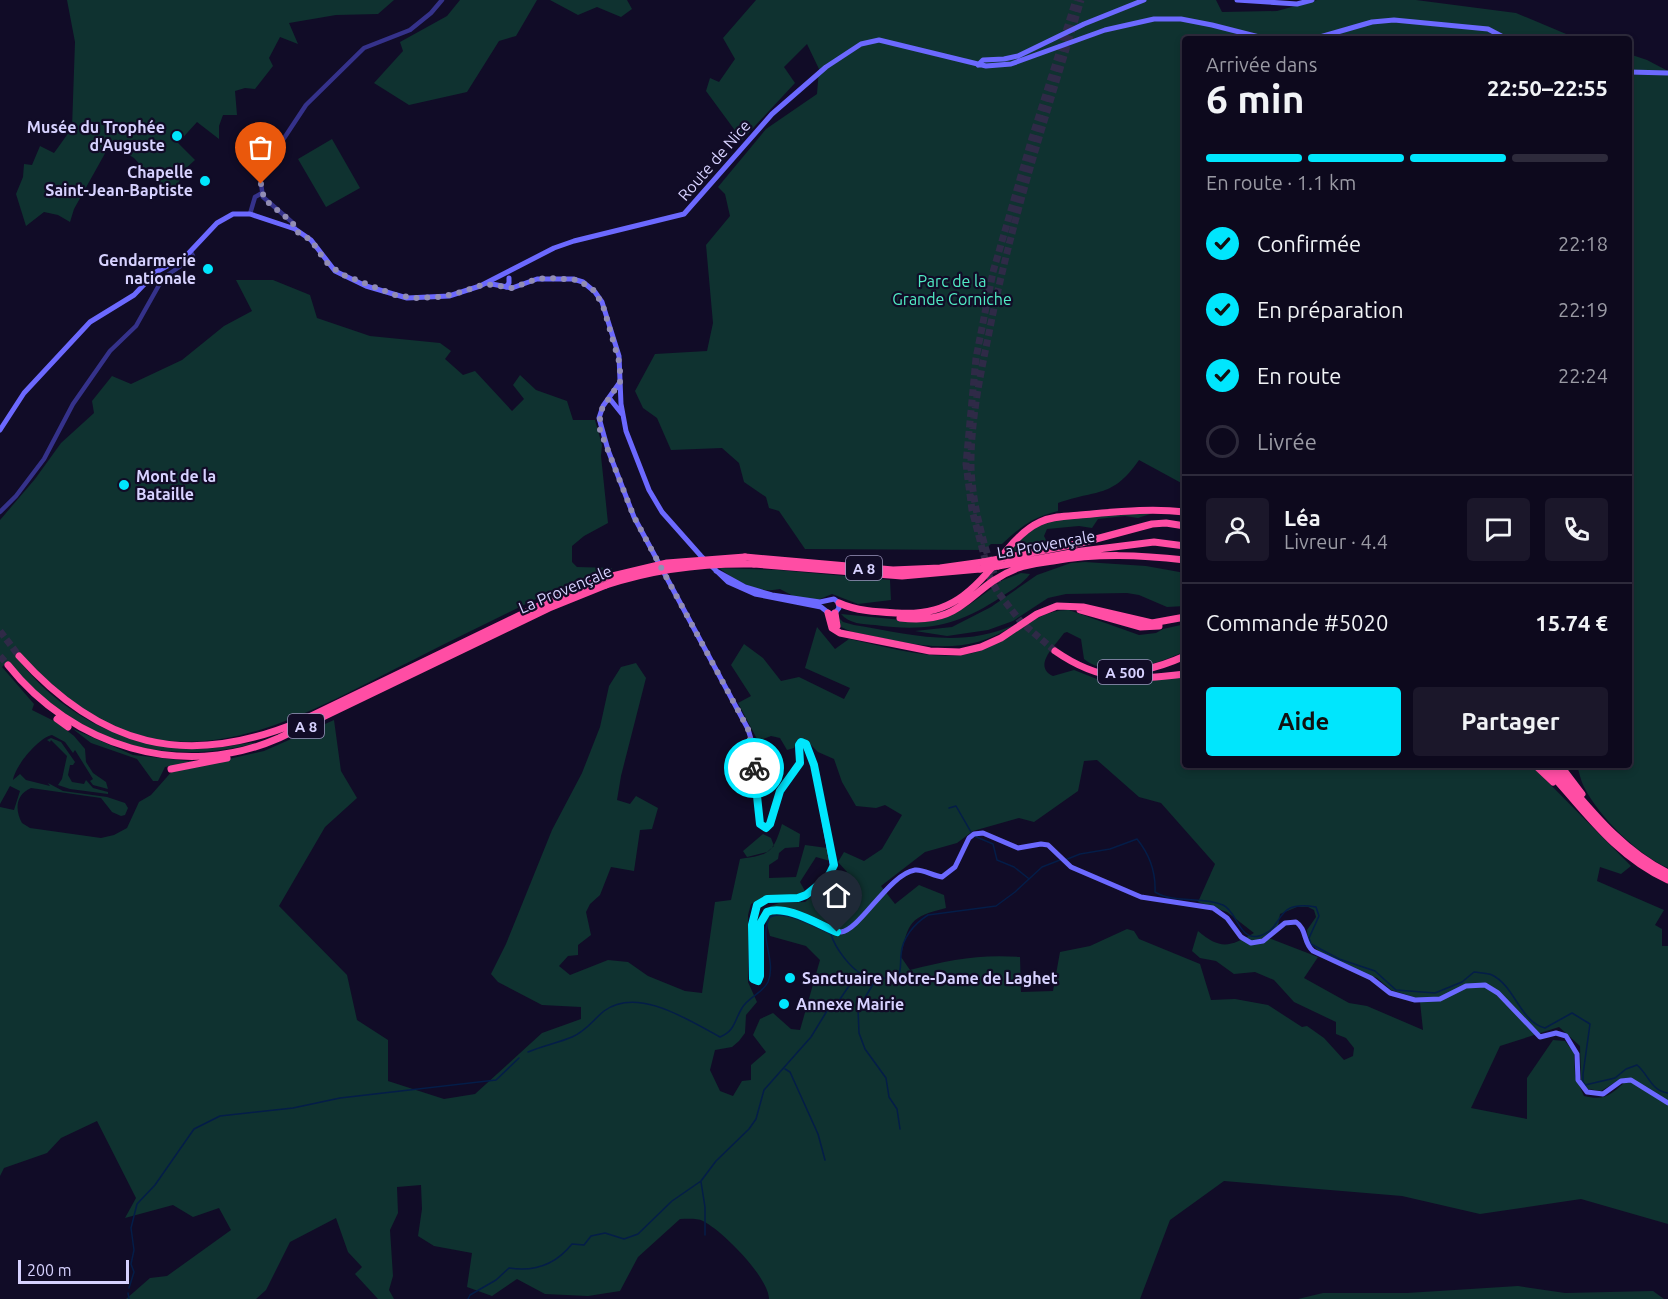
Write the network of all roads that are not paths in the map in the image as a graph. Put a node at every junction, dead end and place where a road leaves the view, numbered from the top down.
1 (442, 0) edge
2 (1144, 0) edge
3 (1237, 0) edge
4 (1312, 0) edge
5 (1255, 36) edge
6 (1323, 36) edge
7 (1502, 36) edge
8 (978, 65) junction
9 (1632, 72) edge
10 (1668, 73) edge
11 (263, 195) junction
12 (250, 214) junction
13 (294, 230) junction
14 (193, 250) junction
15 (504, 281) junction
16 (620, 382) junction
17 (614, 401) junction
18 (0, 430) edge
19 (0, 512) edge
20 (1182, 513) edge
21 (1182, 526) edge
22 (1182, 546) edge
23 (1182, 560) edge
24 (981, 566) junction
25 (716, 571) junction
26 (605, 581) junction
27 (826, 601) junction
28 (833, 610) junction
29 (1182, 619) edge
30 (19, 656) tunnel mouth
31 (1182, 658) edge
32 (1182, 658) edge
33 (8, 665) tunnel mouth
34 (1105, 674) junction
35 (1182, 674) edge
36 (29, 689) junction
37 (68, 727) dead end
38 (274, 741) junction
39 (1538, 768) edge
40 (1546, 768) edge
41 (1555, 768) edge
42 (1562, 768) edge
43 (171, 769) dead end
44 (1579, 807) junction
45 (1598, 819) junction
46 (1668, 873) edge
47 (1668, 880) edge
48 (1668, 1103) edge

1 - 11 street
2 - 8 main road
3 - 4 main road
5 - 8 main road
6 - 7 main road
8 - 15 main road, Route de Nice
9 - 10 main road
11 - 12 street
11 - 13 street
12 - 13 main road
12 - 14 main road
13 - 15 main road, Route de Nice
14 - 18 main road
14 - 19 street
15 - 16 main road
16 - 17 main road
16 - 17 main road
17 - 25 main road
17 - 48 main road
20 - 28 highway
21 - 24 highway, La Provençale / A 8, bridge
22 - 24 highway, La Provençale / A 8, bridge
23 - 28 highway
24 - 26 highway, La Provençale / A 8, bridge
24 - 26 highway, La Provençale / A 8, bridge
25 - 27 main road
25 - 28 main road
26 - 30 highway, La Provençale / A 8
26 - 38 highway, La Provençale / A 8
27 - 28 main road
27 - 28 main road
28 - 29 highway
31 - 34 highway, A 500
32 - 34 highway, A 500
33 - 36 highway, La Provençale / A 8
34 - 35 highway
36 - 37 highway
36 - 38 highway, La Provençale / A 8
38 - 43 highway
39 - 44 highway
40 - 44 highway
41 - 45 highway
42 - 45 highway
44 - 47 highway
45 - 46 highway

